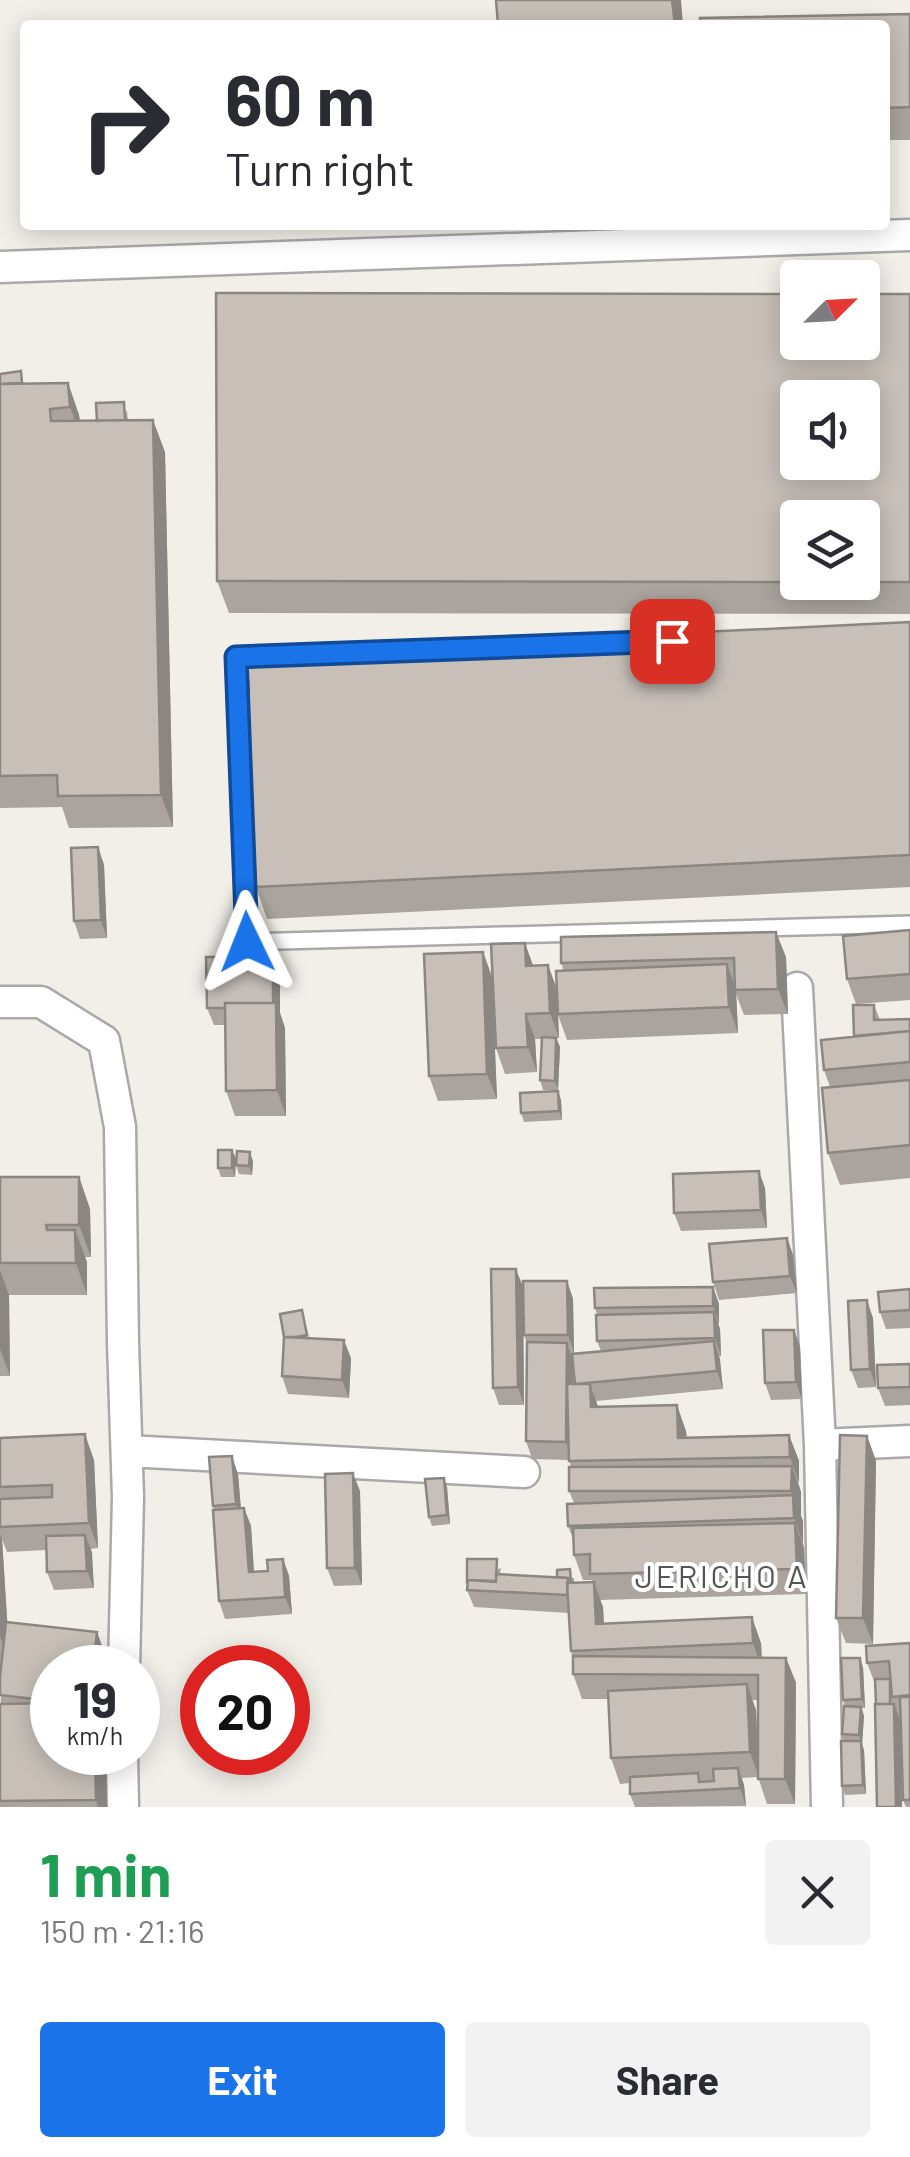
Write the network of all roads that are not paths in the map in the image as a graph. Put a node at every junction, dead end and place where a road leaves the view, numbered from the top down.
1 (910, 236) edge
2 (0, 267) edge
3 (276, 656) edge
4 (910, 924) edge
5 (797, 988) dead end
6 (0, 1002) edge
7 (910, 1441) edge
8 (820, 1445) junction
9 (127, 1452) junction
10 (524, 1472) dead end
11 (125, 1645) edge
12 (122, 1775) edge
13 (123, 1807) edge
14 (827, 1807) edge

1 - 2 street
3 - 4 lane
5 - 8 street
6 - 9 street
7 - 8 street
8 - 14 street
9 - 10 street
9 - 11 street
12 - 13 street

